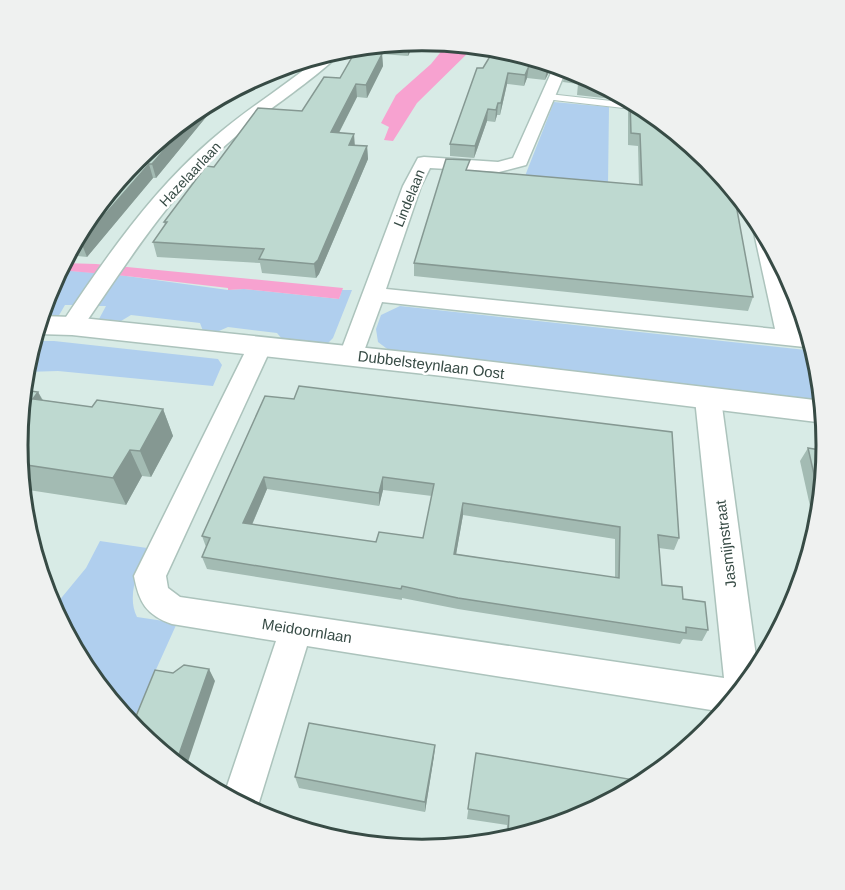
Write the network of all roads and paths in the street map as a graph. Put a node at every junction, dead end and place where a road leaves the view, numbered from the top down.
1 (316, 66) edge
2 (557, 75) edge
3 (549, 97) junction
4 (622, 105) edge
5 (781, 282) edge
6 (373, 294) junction
7 (47, 326) edge
8 (72, 326) junction
9 (801, 340) edge
10 (260, 346) junction
11 (351, 356) junction
12 (708, 399) junction
13 (815, 411) edge
14 (296, 629) junction
15 (741, 676) edge
16 (727, 696) edge
17 (243, 795) edge

1 - 8 street, Hazelaarlaan
2 - 3 street, Lindelaan
3 - 4 street
3 - 6 street, Lindelaan
5 - 9 street
6 - 9 street
6 - 11 street, Lindelaan
7 - 8 street, Dubbelsteynlaan Oost
8 - 10 street, Dubbelsteynlaan Oost
10 - 11 street, Dubbelsteynlaan Oost
10 - 14 street, Meidoornlaan
11 - 12 street, Dubbelsteynlaan Oost
12 - 13 street, Dubbelsteynlaan Oost
12 - 15 street, Jasmijnstraat
14 - 16 street, Meidoornlaan
14 - 17 street

